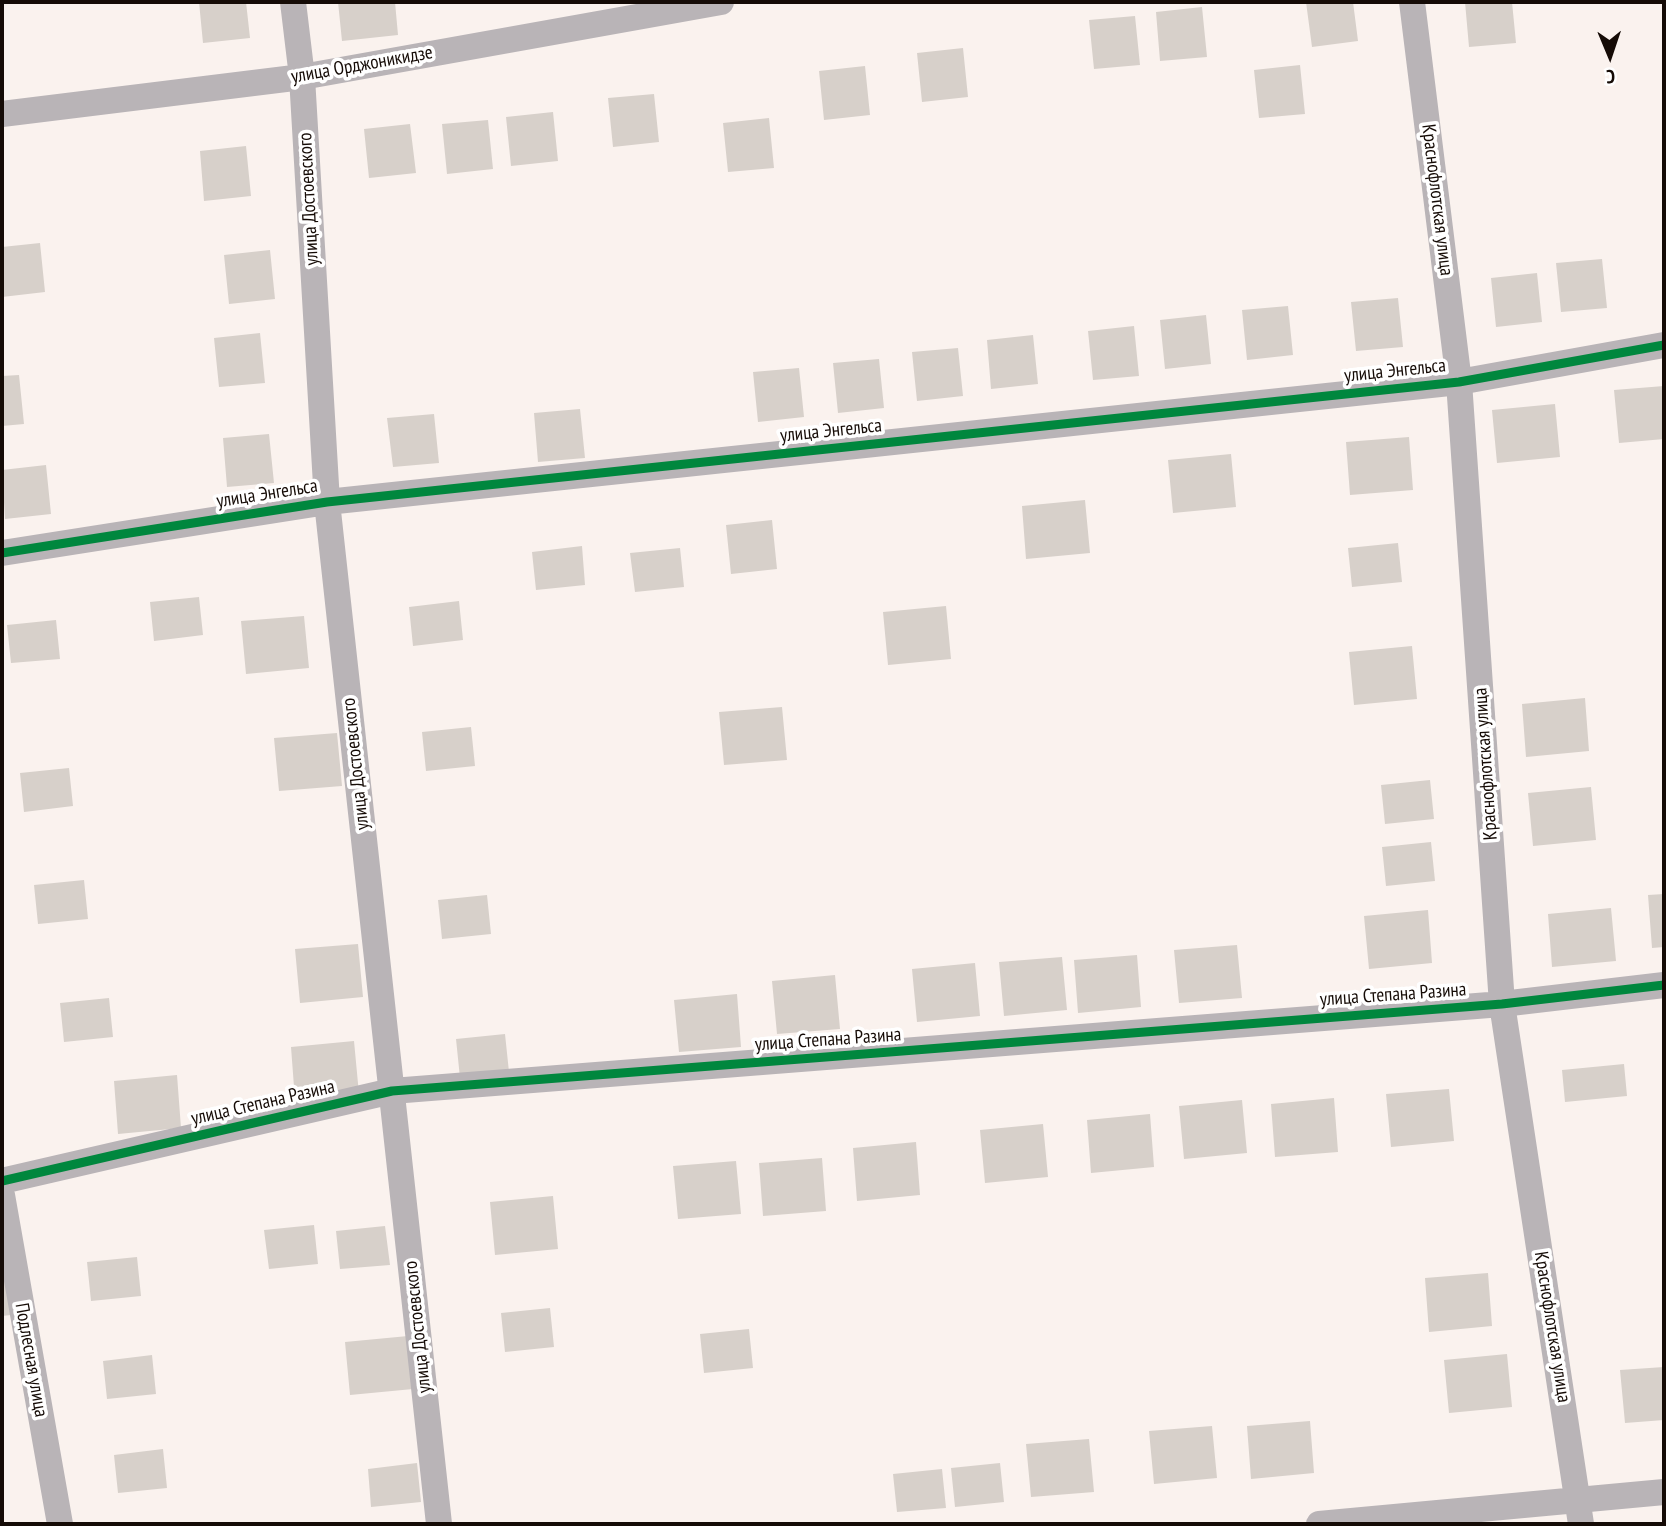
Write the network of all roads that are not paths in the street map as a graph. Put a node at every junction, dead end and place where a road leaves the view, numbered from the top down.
1 (293, 2) edge
2 (721, 2) edge
3 (1412, 2) edge
4 (665, 6) edge
5 (302, 77) junction
6 (2, 114) edge
7 (1664, 345) edge
8 (1459, 382) junction
9 (327, 502) junction
10 (2, 553) edge
11 (1664, 985) edge
12 (1502, 1004) junction
13 (392, 1091) junction
14 (2, 1181) edge
15 (2, 1195) edge
16 (1664, 1492) edge
17 (1580, 1513) edge
18 (60, 1524) edge
19 (439, 1524) edge
20 (1319, 1524) edge

1 - 5 street, улица Достоевского
2 - 4 street, улица Орджоникидзе
3 - 8 street, Краснофлотская улица
4 - 5 street, улица Орджоникидзе
5 - 6 street, улица Орджоникидзе
5 - 9 street, улица Достоевского
7 - 8 street, улица Энгельса
8 - 9 street, улица Энгельса
8 - 12 street, Краснофлотская улица
9 - 10 street, улица Энгельса
9 - 13 street, улица Достоевского
11 - 12 street, улица Степана Разина
12 - 13 street, улица Степана Разина
12 - 17 street, Краснофлотская улица
13 - 14 street, улица Степана Разина
13 - 19 street, улица Достоевского
15 - 18 street, Подлесная улица
16 - 17 street
17 - 20 street

